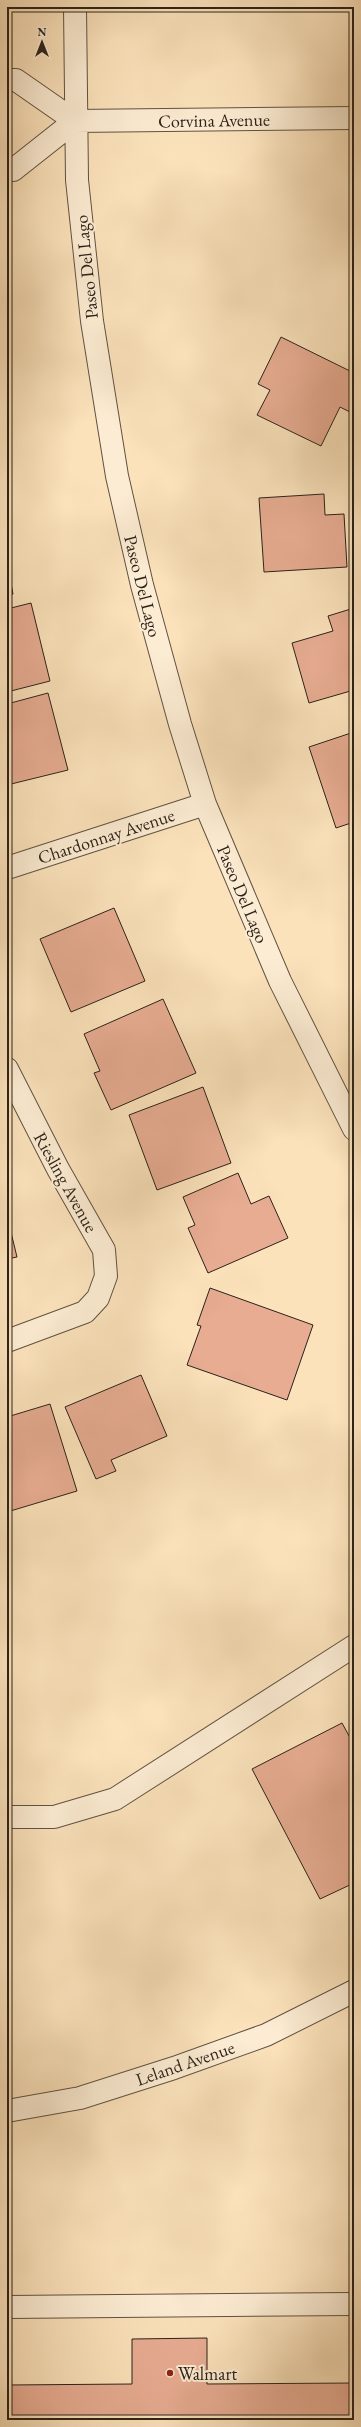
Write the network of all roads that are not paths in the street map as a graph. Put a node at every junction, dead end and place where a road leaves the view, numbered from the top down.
1 (75, 7) edge
2 (7, 80) edge
3 (354, 118) edge
4 (75, 121) junction
5 (7, 170) edge
6 (205, 804) junction
7 (7, 868) edge
8 (7, 1069) edge
9 (354, 1129) edge
10 (7, 1341) edge
11 (354, 1646) edge
12 (7, 1817) edge
13 (354, 1991) edge
14 (7, 2111) edge
15 (354, 2304) edge
16 (7, 2307) edge

1 - 4 street, Paseo Del Lago
2 - 4 street
3 - 4 street, Corvina Avenue
4 - 5 street
4 - 6 street, Paseo Del Lago
6 - 7 street, Chardonnay Avenue
6 - 9 street, Paseo Del Lago
8 - 10 street, Riesling Avenue
11 - 12 street
13 - 14 street, Leland Avenue
15 - 16 street

